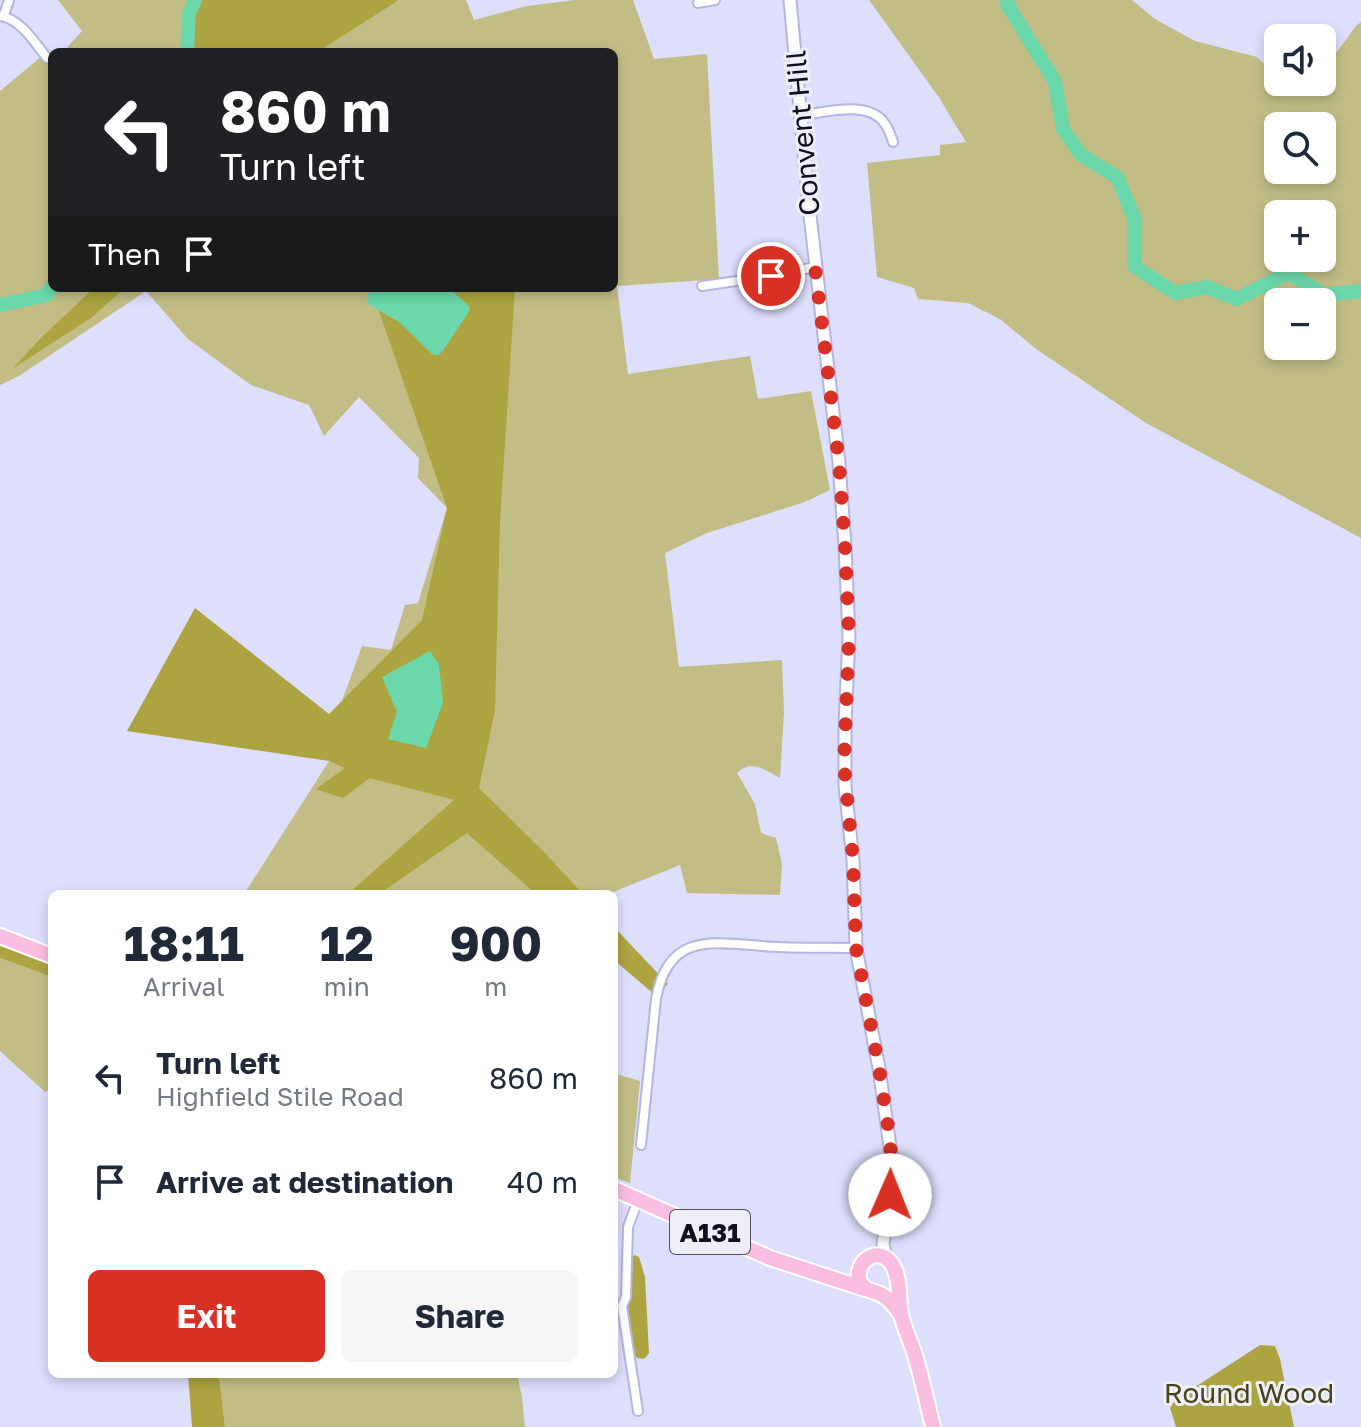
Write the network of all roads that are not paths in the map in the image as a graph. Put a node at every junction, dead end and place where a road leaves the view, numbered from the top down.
1 (9, 0) edge
2 (715, 0) edge
3 (790, 0) edge
4 (698, 3) dead end
5 (2, 16) edge
6 (47, 58) dead end
7 (801, 115) junction
8 (893, 142) dead end
9 (815, 267) junction
10 (702, 286) dead end
11 (0, 936) edge
12 (856, 948) junction
13 (48, 954) edge
14 (641, 1145) dead end
15 (618, 1191) edge
16 (638, 1200) junction
17 (885, 1224) junction
18 (886, 1258) junction
19 (862, 1264) junction
20 (809, 1269) junction
21 (896, 1277) junction
22 (872, 1291) junction
23 (901, 1315) junction
24 (638, 1411) dead end
25 (933, 1427) edge

1 - 5 street
2 - 4 street
3 - 7 main road, Convent Hill
5 - 6 street
7 - 8 street
7 - 9 main road, Convent Hill
9 - 10 street
9 - 12 main road, Convent Hill
11 - 13 highway
12 - 14 street
12 - 17 main road, Convent Hill
15 - 16 highway, A131
16 - 20 highway, A131
16 - 24 street
17 - 18 main road
17 - 19 main road
18 - 19 highway, A131
18 - 21 highway, A131
19 - 20 highway, A131
19 - 22 highway, A131
20 - 22 highway, A131
21 - 22 highway
21 - 23 highway, A131
22 - 23 highway, A131
23 - 25 highway, A131

